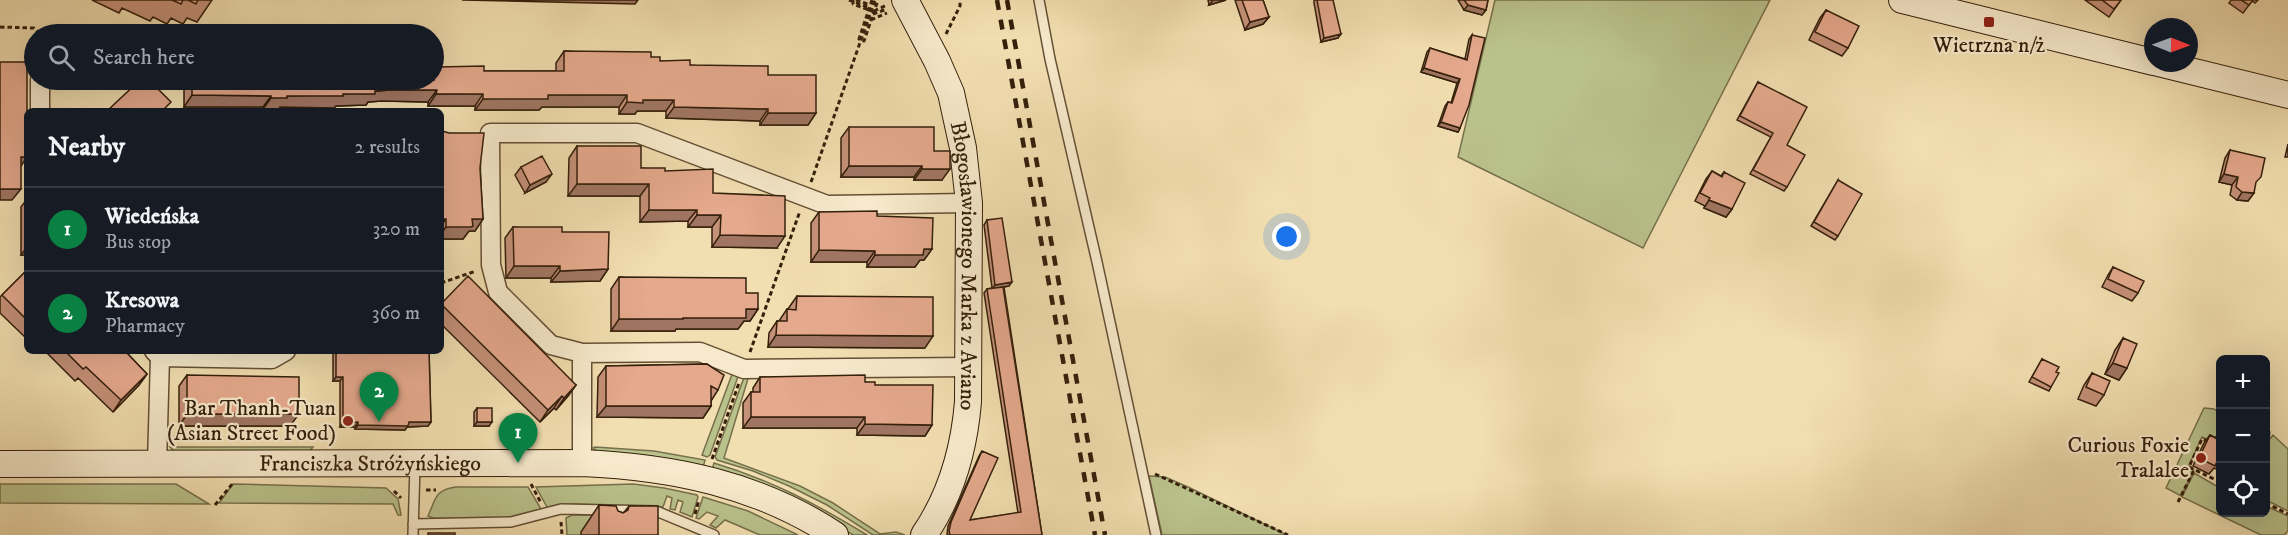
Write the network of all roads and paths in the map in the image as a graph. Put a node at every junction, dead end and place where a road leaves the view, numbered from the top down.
1 (853, 0) edge
2 (875, 0) edge
3 (886, 0) edge
4 (960, 0) edge
5 (1039, 0) edge
6 (1909, 1) edge
7 (897, 6) edge
8 (871, 9) junction
9 (871, 20) junction
10 (0, 27) edge
11 (24, 28) edge
12 (945, 38) dead end
13 (861, 40) junction
14 (2144, 60) edge
15 (2195, 72) edge
16 (40, 90) edge
17 (2288, 95) edge
18 (40, 108) edge
19 (470, 133) edge
20 (490, 133) junction
21 (805, 197) junction
22 (969, 203) junction
23 (492, 265) junction
24 (444, 282) edge
25 (582, 353) junction
26 (157, 354) edge
27 (281, 354) edge
28 (969, 367) junction
29 (744, 369) junction
30 (2210, 442) edge
31 (711, 460) dead end
32 (415, 463) junction
33 (582, 463) junction
34 (0, 464) edge
35 (157, 464) junction
36 (1142, 470) junction
37 (2194, 470) junction
38 (2216, 480) edge
39 (234, 482) dead end
40 (531, 483) dead end
41 (424, 490) dead end
42 (435, 490) dead end
43 (702, 493) dead end
44 (2178, 502) dead end
45 (215, 505) dead end
46 (2270, 505) edge
47 (604, 510) junction
48 (546, 512) junction
49 (2288, 514) edge
50 (604, 521) edge
51 (413, 524) junction
52 (691, 524) junction
53 (413, 535) edge
54 (714, 535) edge
55 (835, 535) edge
56 (924, 535) edge
57 (1156, 535) edge
58 (1287, 535) edge

1 - 8 path
2 - 8 path
3 - 8 path
4 - 12 path
5 - 36 lane
6 - 14 street
7 - 9 path
7 - 22 street, Błogosławionego Marka z Aviano
8 - 9 path
8 - 13 path
9 - 13 path
10 - 11 path
13 - 21 path
15 - 17 street
16 - 18 street
19 - 20 street
20 - 21 street
20 - 23 street
21 - 22 street
21 - 29 path
22 - 28 street, Błogosławionego Marka z Aviano
23 - 24 path
23 - 25 street
25 - 29 street
25 - 33 street
26 - 27 street
26 - 35 street
28 - 29 street
28 - 56 street, Błogosławionego Marka z Aviano
29 - 31 path
30 - 37 path
32 - 33 street, Franciszka Stróżyńskiego
32 - 35 street, Franciszka Stróżyńskiego
32 - 51 lane
33 - 55 street, Franciszka Stróżyńskiego
34 - 35 street, Franciszka Stróżyńskiego
36 - 57 lane
36 - 58 path
37 - 38 path
37 - 44 path
39 - 45 path
40 - 48 path
41 - 42 path
43 - 52 path
46 - 49 path
47 - 48 lane
47 - 50 lane
47 - 52 lane
48 - 51 lane
51 - 53 lane
52 - 54 lane

